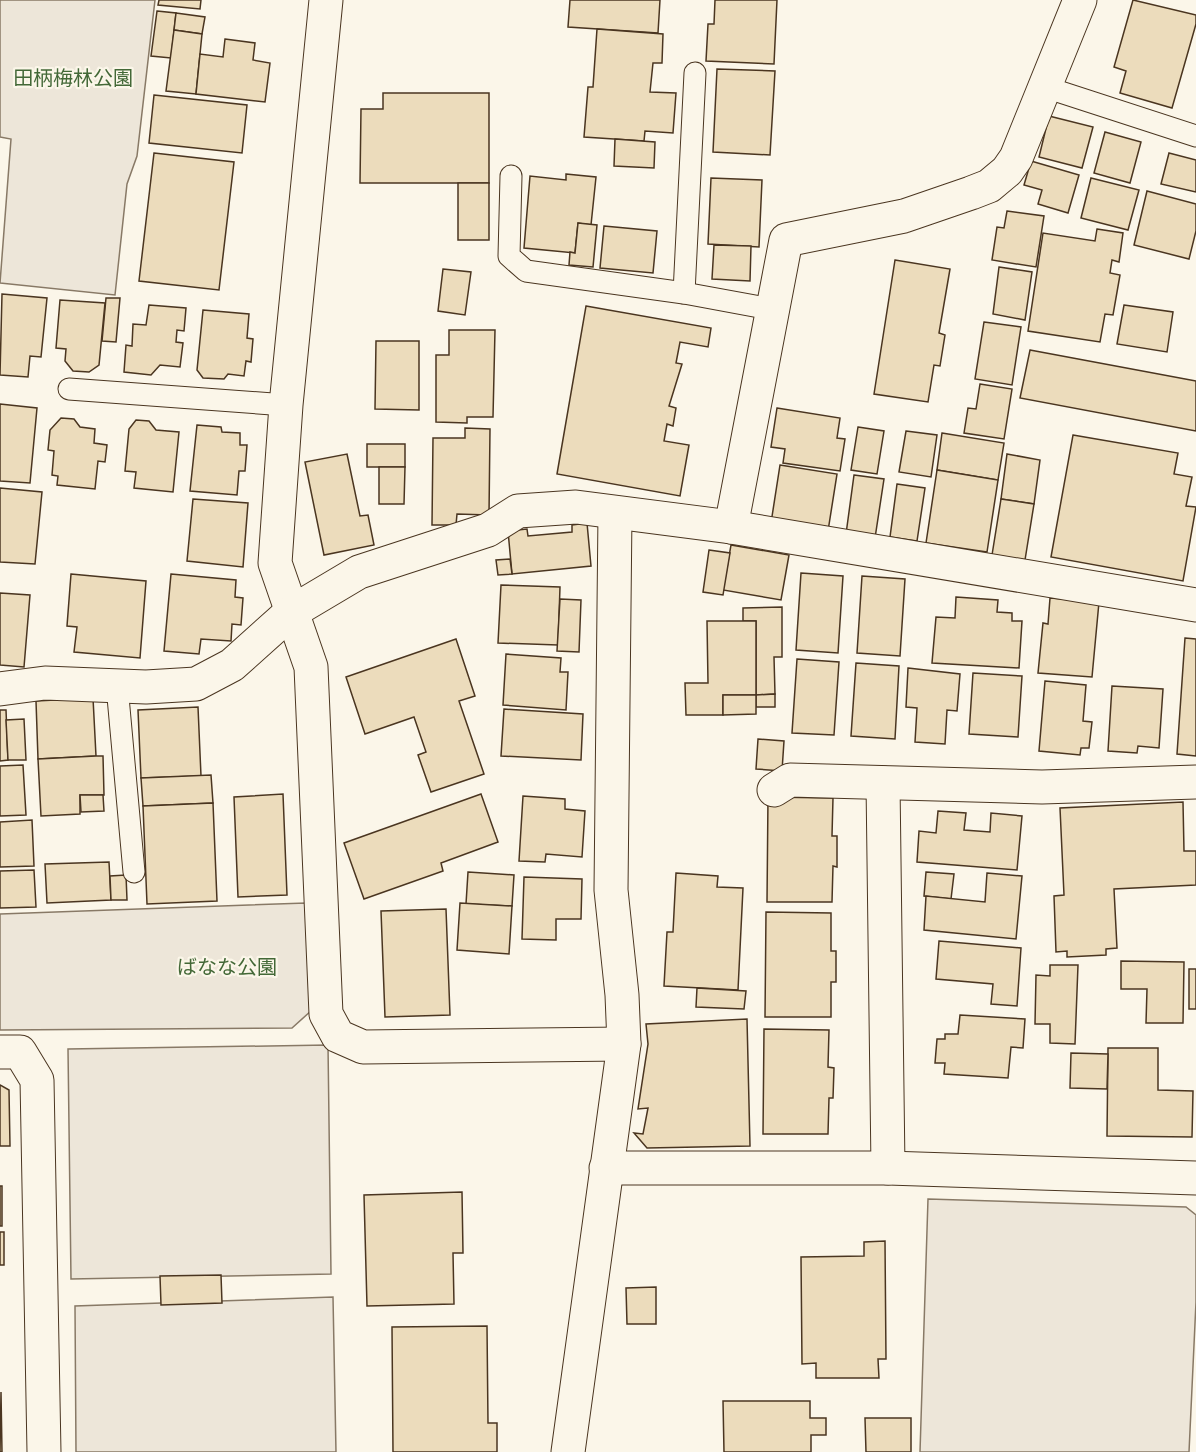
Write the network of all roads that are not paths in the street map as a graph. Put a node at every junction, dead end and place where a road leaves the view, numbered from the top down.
1 (326, 0) edge
2 (1080, 0) edge
3 (695, 73) dead end
4 (1045, 87) junction
5 (1196, 136) edge
6 (511, 176) dead end
7 (684, 293) junction
8 (771, 309) junction
9 (69, 389) dead end
10 (286, 405) junction
11 (615, 513) junction
12 (730, 527) junction
13 (1196, 605) edge
14 (290, 613) junction
15 (117, 686) junction
16 (0, 689) edge
17 (1196, 782) edge
18 (883, 783) junction
19 (774, 790) dead end
20 (134, 872) dead end
21 (624, 1044) junction
22 (0, 1052) edge
23 (606, 1168) junction
24 (888, 1168) junction
25 (1196, 1178) edge
26 (44, 1452) edge
27 (568, 1452) edge

1 - 10 street
2 - 4 street
3 - 7 lane
4 - 5 lane
4 - 8 street
6 - 7 lane
7 - 8 lane
8 - 12 street
9 - 10 lane
10 - 14 street
11 - 12 street
11 - 14 street
11 - 21 street
12 - 13 street
14 - 15 street
14 - 21 street
15 - 16 street
15 - 20 lane
17 - 18 street
18 - 19 street
18 - 24 street
21 - 23 street
22 - 26 street
23 - 24 street
23 - 27 street
24 - 25 street

